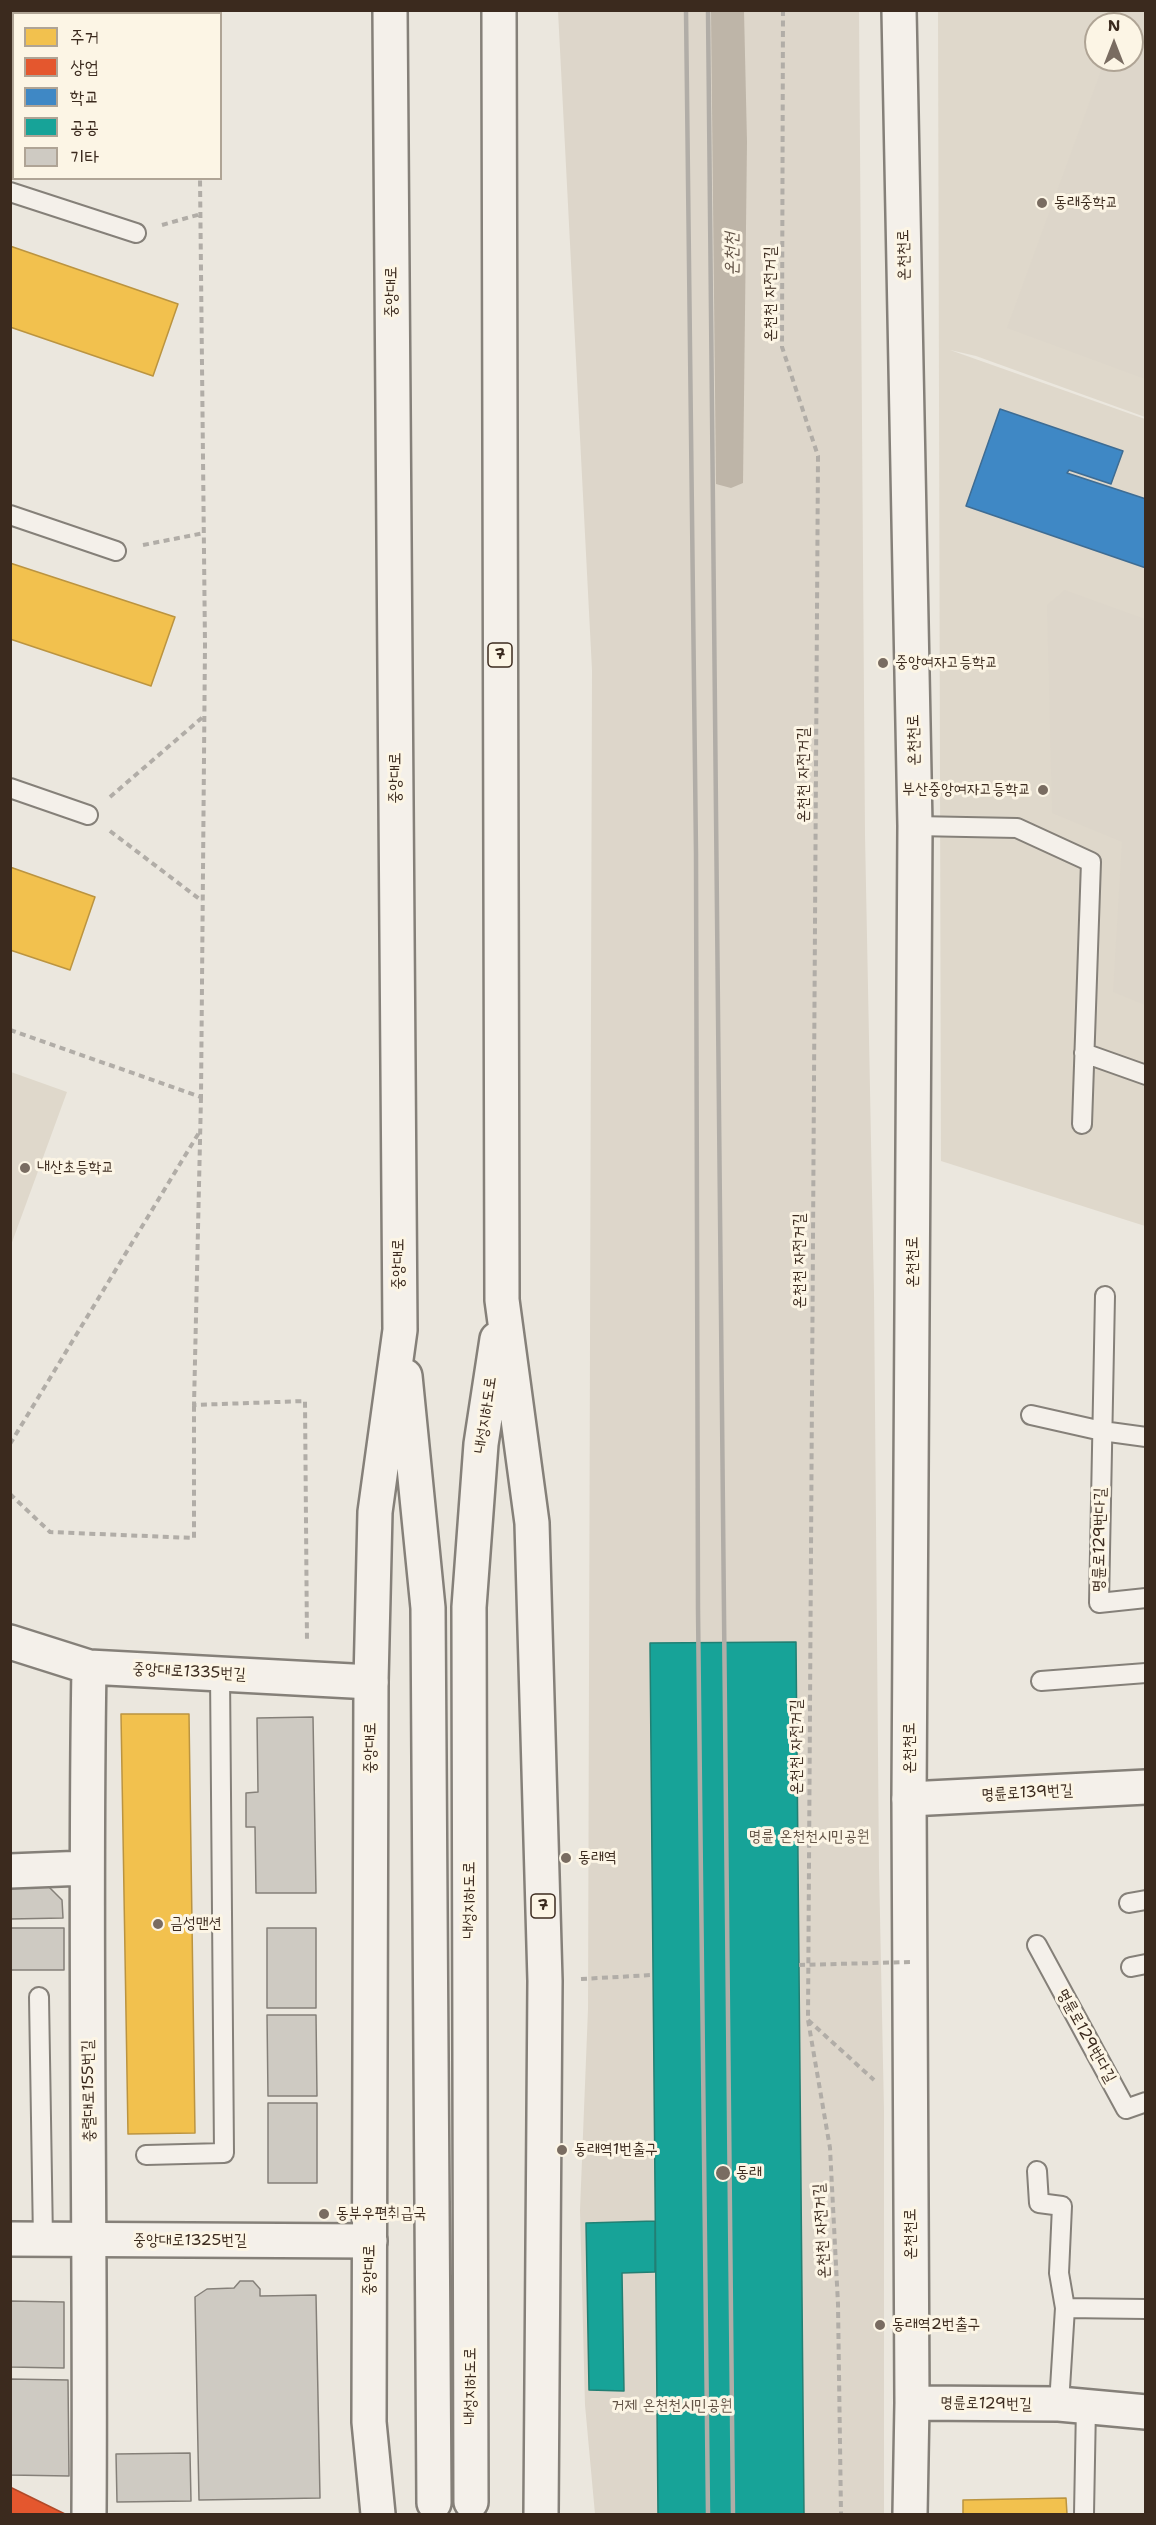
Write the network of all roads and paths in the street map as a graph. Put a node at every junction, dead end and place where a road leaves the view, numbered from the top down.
1 (390, 10) edge
2 (499, 10) edge
3 (783, 10) edge
4 (899, 10) edge
5 (200, 180) edge
6 (10, 192) edge
7 (201, 214) junction
8 (136, 233) joint
9 (10, 515) edge
10 (204, 532) junction
11 (116, 551) joint
12 (205, 715) junction
13 (10, 789) edge
14 (88, 815) junction
15 (915, 826) junction
16 (203, 902) junction
17 (10, 1030) edge
18 (1084, 1053) junction
19 (1146, 1075) edge
20 (201, 1097) junction
21 (1082, 1124) dead end
22 (200, 1130) junction
23 (1105, 1296) dead end
24 (502, 1300) junction
25 (400, 1330) junction
26 (194, 1405) junction
27 (1031, 1415) dead end
28 (1101, 1431) junction
29 (1146, 1437) edge
30 (10, 1444) edge
31 (10, 1494) edge
32 (1146, 1598) edge
33 (10, 1642) edge
34 (89, 1667) junction
35 (1146, 1673) edge
36 (220, 1674) junction
37 (308, 1679) junction
38 (1041, 1681) dead end
39 (371, 1682) junction
40 (1146, 1787) edge
41 (909, 1799) junction
42 (86, 1868) junction
43 (10, 1871) edge
44 (1037, 1945) dead end
45 (910, 1962) junction
46 (799, 1965) dead end
47 (652, 1975) dead end
48 (545, 1981) junction
49 (39, 1997) dead end
50 (808, 2020) junction
51 (876, 2083) dead end
52 (1146, 2102) edge
53 (146, 2155) dead end
54 (1037, 2171) dead end
55 (10, 2239) edge
56 (43, 2240) junction
57 (90, 2241) junction
58 (370, 2241) junction
59 (1065, 2308) junction
60 (1146, 2309) edge
61 (912, 2403) junction
62 (1072, 2405) junction
63 (1146, 2412) edge
64 (369, 2422) junction
65 (471, 2502) dead end
66 (434, 2503) dead end
67 (538, 2505) edge
68 (89, 2514) edge
69 (378, 2514) edge
70 (402, 2514) edge
71 (841, 2514) edge
72 (910, 2514) edge
73 (1084, 2514) edge

1 - 25 main road, 중앙대로
2 - 24 main road, 7
3 - 50 path, 온천천 자전거길
4 - 15 main road, 온천천로
5 - 7 path
6 - 8 lane
7 - 8 path
7 - 10 path
9 - 11 lane
10 - 11 path
10 - 12 path
12 - 14 path
12 - 16 path
13 - 14 lane
14 - 16 path
15 - 18 lane
15 - 41 main road, 온천천로
16 - 20 path
17 - 20 path
18 - 19 lane
18 - 21 lane
20 - 22 path
22 - 26 path
22 - 30 path
23 - 28 lane, 명륜로129번다길
24 - 48 main road, 7
24 - 65 main road, 내성지하도로
25 - 39 main road, 중앙대로
25 - 66 main road
26 - 31 path
26 - 37 path
27 - 28 lane
28 - 29 lane
28 - 32 lane, 명륜로129번다길
33 - 34 main road, 중앙대로1335번길
34 - 36 main road, 중앙대로1335번길
34 - 42 main road, 충렬대로155번길
35 - 38 lane
36 - 37 main road, 중앙대로1335번길
36 - 53 lane
37 - 39 main road, 중앙대로1335번길
39 - 58 main road, 중앙대로
40 - 41 main road, 명륜로139번길
41 - 45 main road, 온천천로
42 - 43 main road
42 - 57 main road, 충렬대로155번길
44 - 52 lane, 명륜로129번다길
45 - 46 path, bridge
45 - 61 main road, 온천천로
47 - 48 path
48 - 67 main road, 7
49 - 56 lane
50 - 51 path
50 - 71 path, 온천천 자전거길
54 - 59 lane
55 - 56 main road, 중앙대로1325번길
56 - 57 main road, 중앙대로1325번길
57 - 58 main road, 중앙대로1325번길
57 - 68 main road, 충렬대로155번길
58 - 64 main road, 중앙대로
59 - 60 lane
59 - 62 lane
61 - 62 main road, 명륜로129번길
61 - 72 main road, 온천천로
62 - 63 main road, 명륜로129번길
62 - 73 lane
64 - 69 main road, 중앙대로
64 - 70 main road

